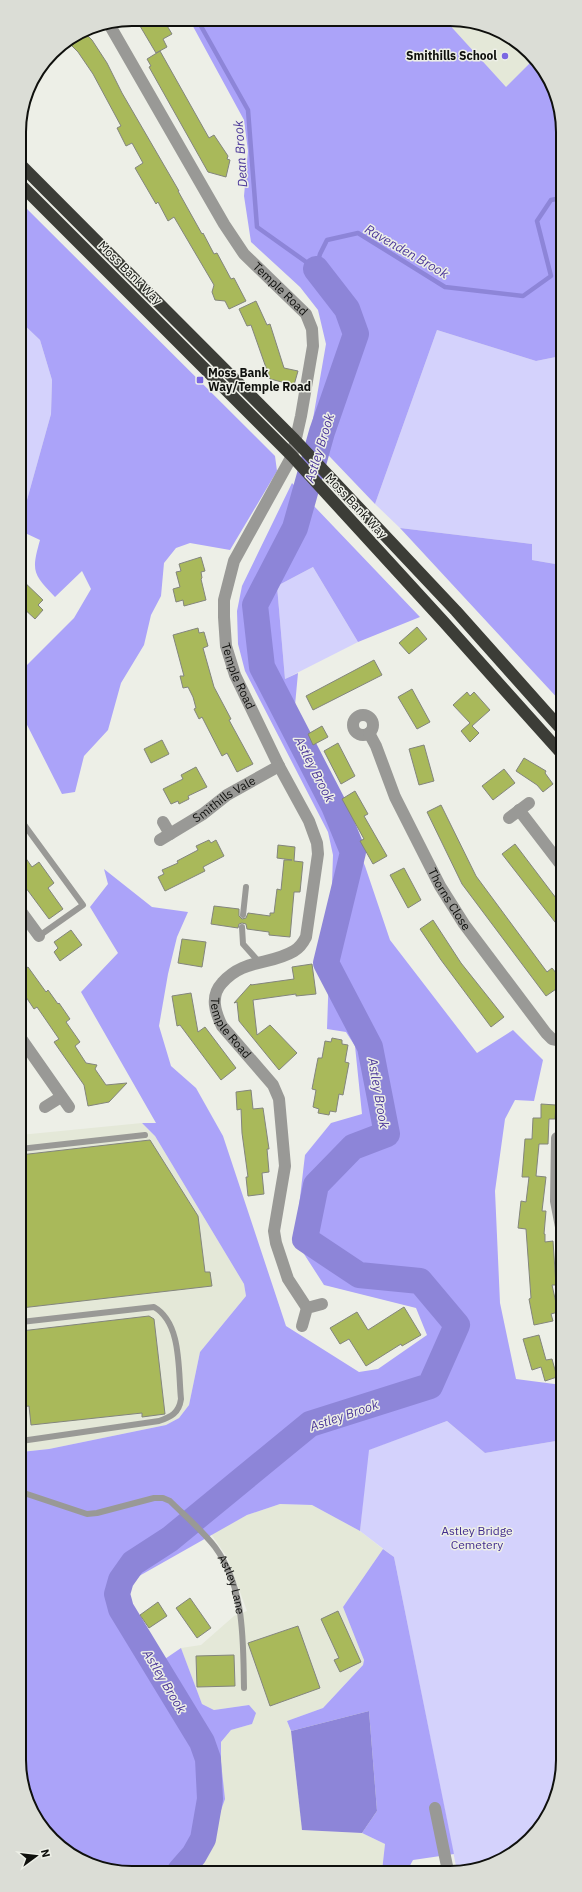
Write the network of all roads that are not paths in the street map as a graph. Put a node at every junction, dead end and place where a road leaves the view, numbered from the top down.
1 (111, 28) edge
2 (26, 170) edge
3 (26, 190) edge
4 (295, 440) junction
5 (292, 456) junction
6 (556, 723) edge
7 (369, 733) dead end
8 (556, 747) edge
9 (279, 766) junction
10 (529, 803) dead end
11 (163, 822) dead end
12 (26, 827) edge
13 (556, 860) edge
14 (246, 886) dead end
15 (243, 916) dead end
16 (26, 926) edge
17 (242, 926) dead end
18 (39, 936) joint
19 (259, 962) junction
20 (556, 1040) edge
21 (26, 1046) edge
22 (61, 1097) junction
23 (69, 1107) dead end
24 (45, 1108) dead end
25 (146, 1135) dead end
26 (26, 1148) edge
27 (322, 1304) dead end
28 (307, 1308) junction
29 (26, 1321) edge
30 (302, 1326) dead end
31 (26, 1439) edge
32 (26, 1494) edge
33 (244, 1688) dead end
34 (435, 1808) dead end
35 (447, 1866) edge

1 - 4 street, Temple Road
2 - 4 highway, Moss Bank Way
3 - 5 highway, Moss Bank Way
4 - 5 street, Temple Road
4 - 6 highway, Moss Bank Way
5 - 8 highway, Moss Bank Way
5 - 9 street, Temple Road
7 - 20 street, Thorns Close
9 - 11 street, Smithills Vale
9 - 19 street, Temple Road
10 - 13 street
12 - 18 lane
14 - 15 lane
16 - 18 street
17 - 19 lane
19 - 28 street, Temple Road
21 - 22 street
22 - 23 street
22 - 24 street
25 - 26 lane
27 - 28 street
28 - 30 street
29 - 31 lane
32 - 33 lane, Astley Lane
34 - 35 street

